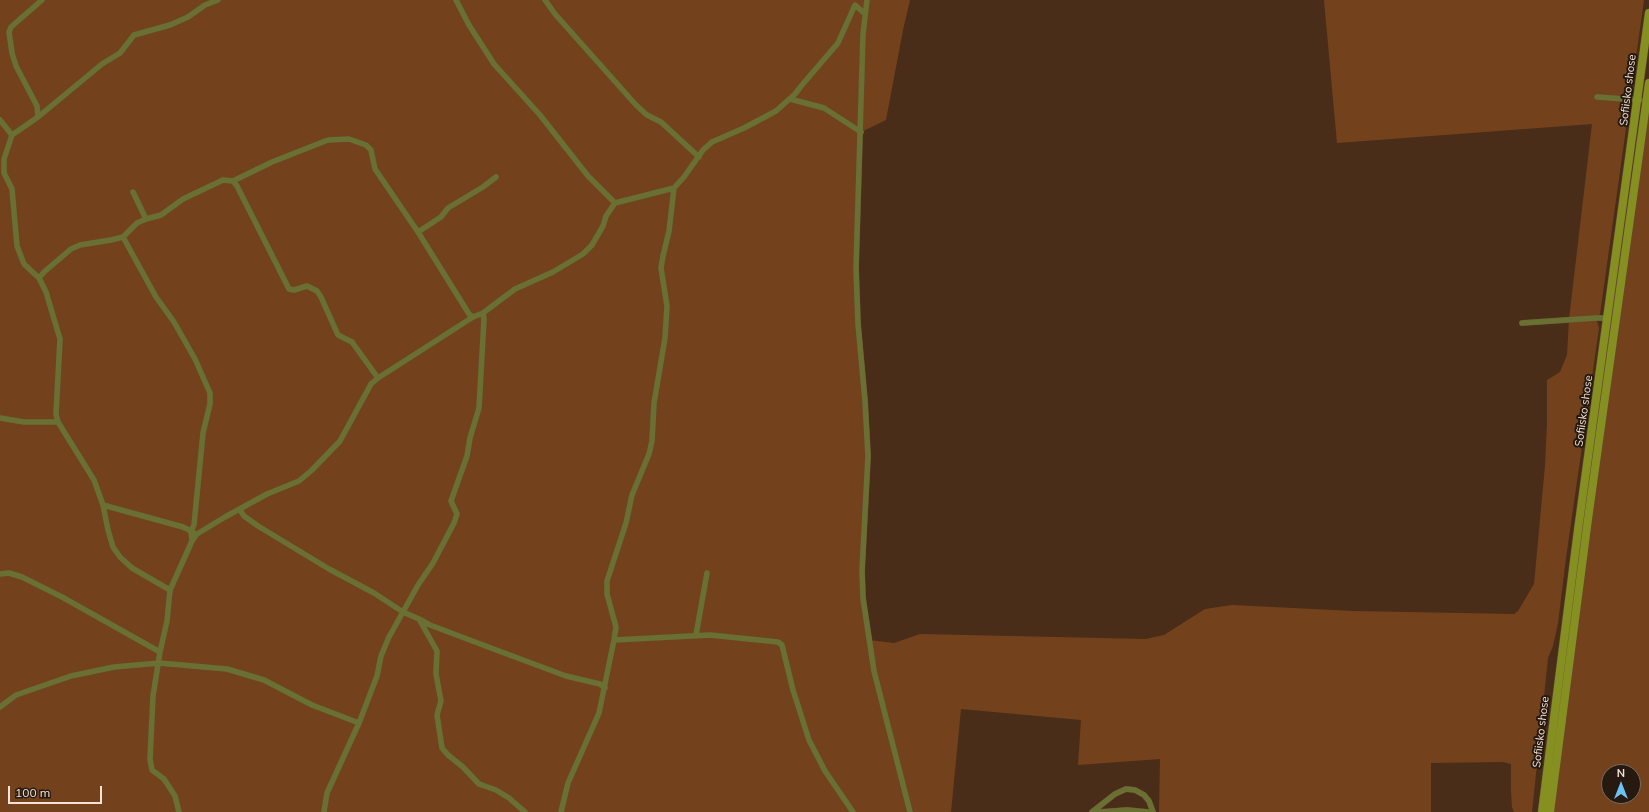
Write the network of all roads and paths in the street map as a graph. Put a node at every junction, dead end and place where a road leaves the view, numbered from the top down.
1 (42, 0) edge
2 (218, 0) edge
3 (456, 0) edge
4 (545, 0) edge
5 (867, 0) edge
6 (1649, 13) edge
7 (865, 14) junction
8 (1649, 83) edge
9 (795, 94) junction
10 (1597, 97) dead end
11 (790, 99) junction
12 (1638, 100) junction
13 (1647, 100) junction
14 (802, 101) junction
15 (38, 117) junction
16 (0, 120) edge
17 (861, 132) junction
18 (12, 136) junction
19 (699, 157) junction
20 (496, 177) dead end
21 (233, 181) junction
22 (674, 188) junction
23 (133, 192) dead end
24 (615, 203) junction
25 (146, 220) junction
26 (418, 232) junction
27 (123, 237) junction
28 (39, 278) junction
29 (1618, 279) junction
30 (483, 313) junction
31 (473, 317) junction
32 (1608, 318) junction
33 (1522, 323) dead end
34 (378, 378) junction
35 (0, 418) edge
36 (58, 422) junction
37 (104, 505) junction
38 (240, 510) junction
39 (191, 531) junction
40 (197, 534) junction
41 (192, 542) junction
42 (707, 572) dead end
43 (0, 574) edge
44 (170, 590) junction
45 (403, 612) junction
46 (419, 619) junction
47 (696, 635) junction
48 (614, 640) junction
49 (160, 652) junction
50 (159, 663) junction
51 (605, 688) junction
52 (0, 707) edge
53 (359, 723) junction
54 (179, 812) edge
55 (324, 812) edge
56 (525, 812) edge
57 (561, 812) edge
58 (853, 812) edge
59 (910, 812) edge
60 (1092, 812) edge
61 (1100, 812) edge
62 (1148, 812) edge
63 (1153, 812) edge
64 (1542, 812) edge
65 (1550, 812) edge

1 - 15 street
2 - 15 street
3 - 24 street
4 - 19 street
5 - 7 street
6 - 12 main road, Sofiisko shose
7 - 9 street
7 - 17 street
8 - 13 main road, Sofiisko shose
9 - 11 street
9 - 14 street
10 - 12 street
11 - 14 street
11 - 19 street
12 - 13 street
12 - 29 main road, Sofiisko shose
13 - 29 main road, Sofiisko shose
14 - 17 street
15 - 18 street
16 - 18 street
17 - 59 street
18 - 28 street
19 - 22 street
20 - 26 street
21 - 25 street
21 - 26 street
21 - 34 street
22 - 24 street
22 - 48 street
23 - 25 street
24 - 30 street
25 - 27 street
26 - 31 street
27 - 28 street
27 - 39 street
28 - 36 street
29 - 32 main road, Sofiisko shose
29 - 65 main road, Sofiisko shose
30 - 31 street
30 - 45 street
31 - 34 street
32 - 33 street
32 - 64 main road, Sofiisko shose
34 - 38 street
35 - 36 street
36 - 37 street
37 - 39 street
37 - 44 street
38 - 40 street
38 - 45 street
39 - 40 street
39 - 41 street
40 - 41 street
41 - 44 street
42 - 47 street
43 - 49 street
44 - 49 street
45 - 46 street
45 - 53 street
46 - 51 street
46 - 56 street
47 - 48 street
47 - 58 street
48 - 51 street
49 - 50 street
50 - 52 street
50 - 53 street
50 - 54 street
51 - 57 street
53 - 55 street
60 - 63 street
61 - 62 street

